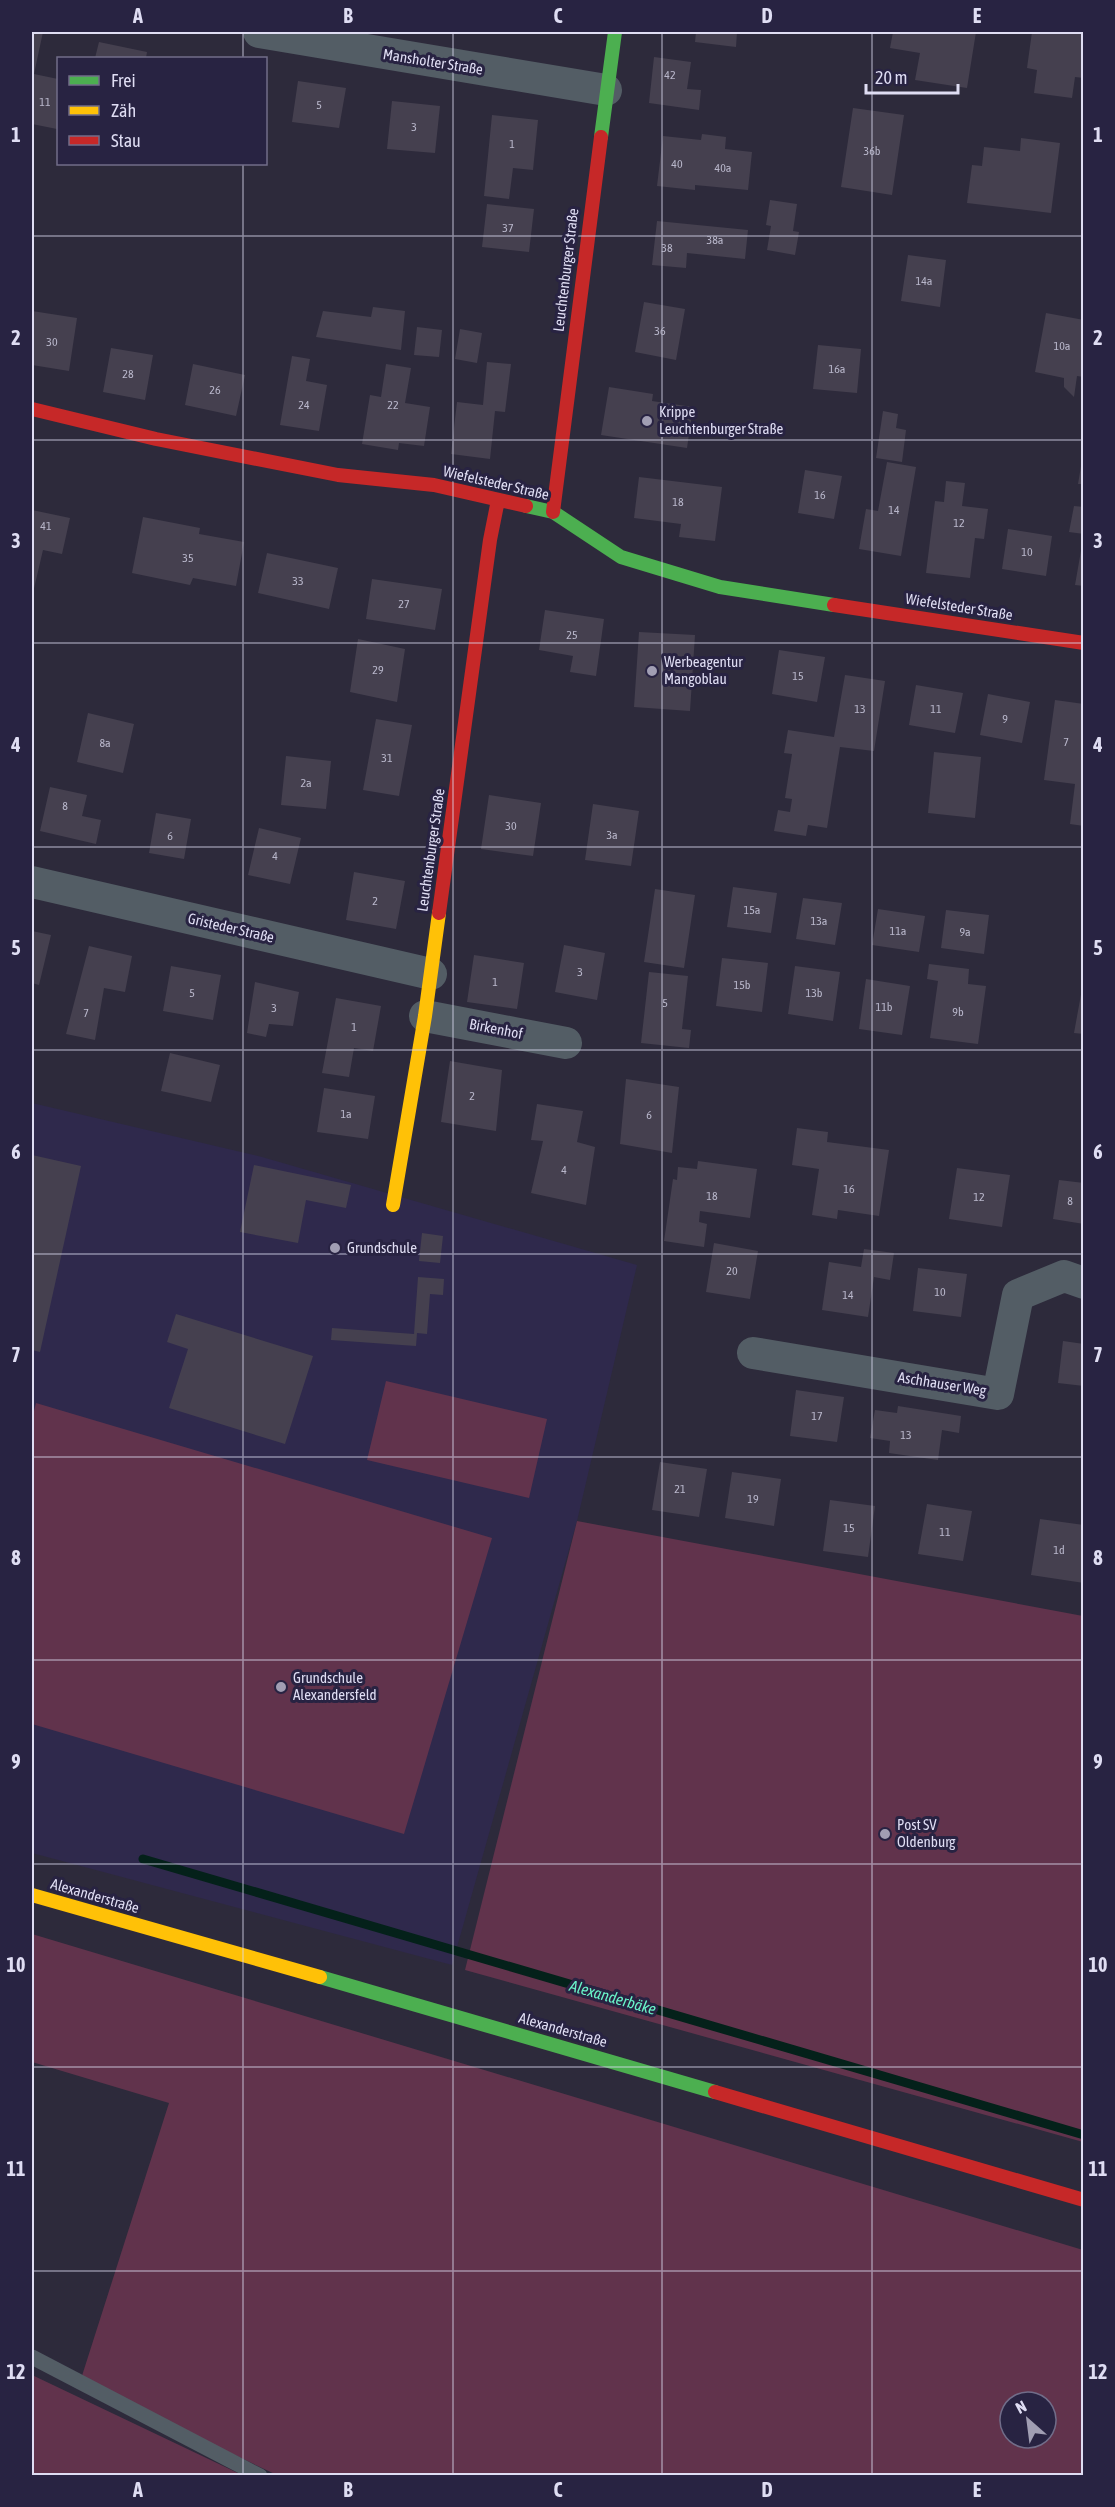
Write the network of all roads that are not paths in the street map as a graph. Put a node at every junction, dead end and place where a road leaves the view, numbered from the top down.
1 (259, 32) edge
2 (615, 32) edge
3 (606, 90) junction
4 (32, 409) edge
5 (498, 500) junction
6 (553, 512) junction
7 (1083, 644) edge
8 (32, 882) edge
9 (431, 974) junction
10 (425, 1016) junction
11 (566, 1042) dead end
12 (393, 1205) dead end
13 (1083, 1283) edge
14 (753, 1353) dead end
15 (32, 1895) edge
16 (1083, 2200) edge
17 (32, 2357) edge
18 (260, 2475) edge

1 - 3 street, Mansholter Straße
2 - 3 street, Leuchtenburger Straße
3 - 6 street, Leuchtenburger Straße
4 - 5 street, Wiefelsteder Straße
5 - 6 street, Wiefelsteder Straße
5 - 9 street, Leuchtenburger Straße
6 - 7 street, Wiefelsteder Straße
8 - 9 street, Gristeder Straße
9 - 10 street, Leuchtenburger Straße
10 - 11 street, Birkenhof
10 - 12 street, Leuchtenburger Straße
13 - 14 street, Aschhauser Weg
15 - 16 street, Alexanderstraße
17 - 18 lane

